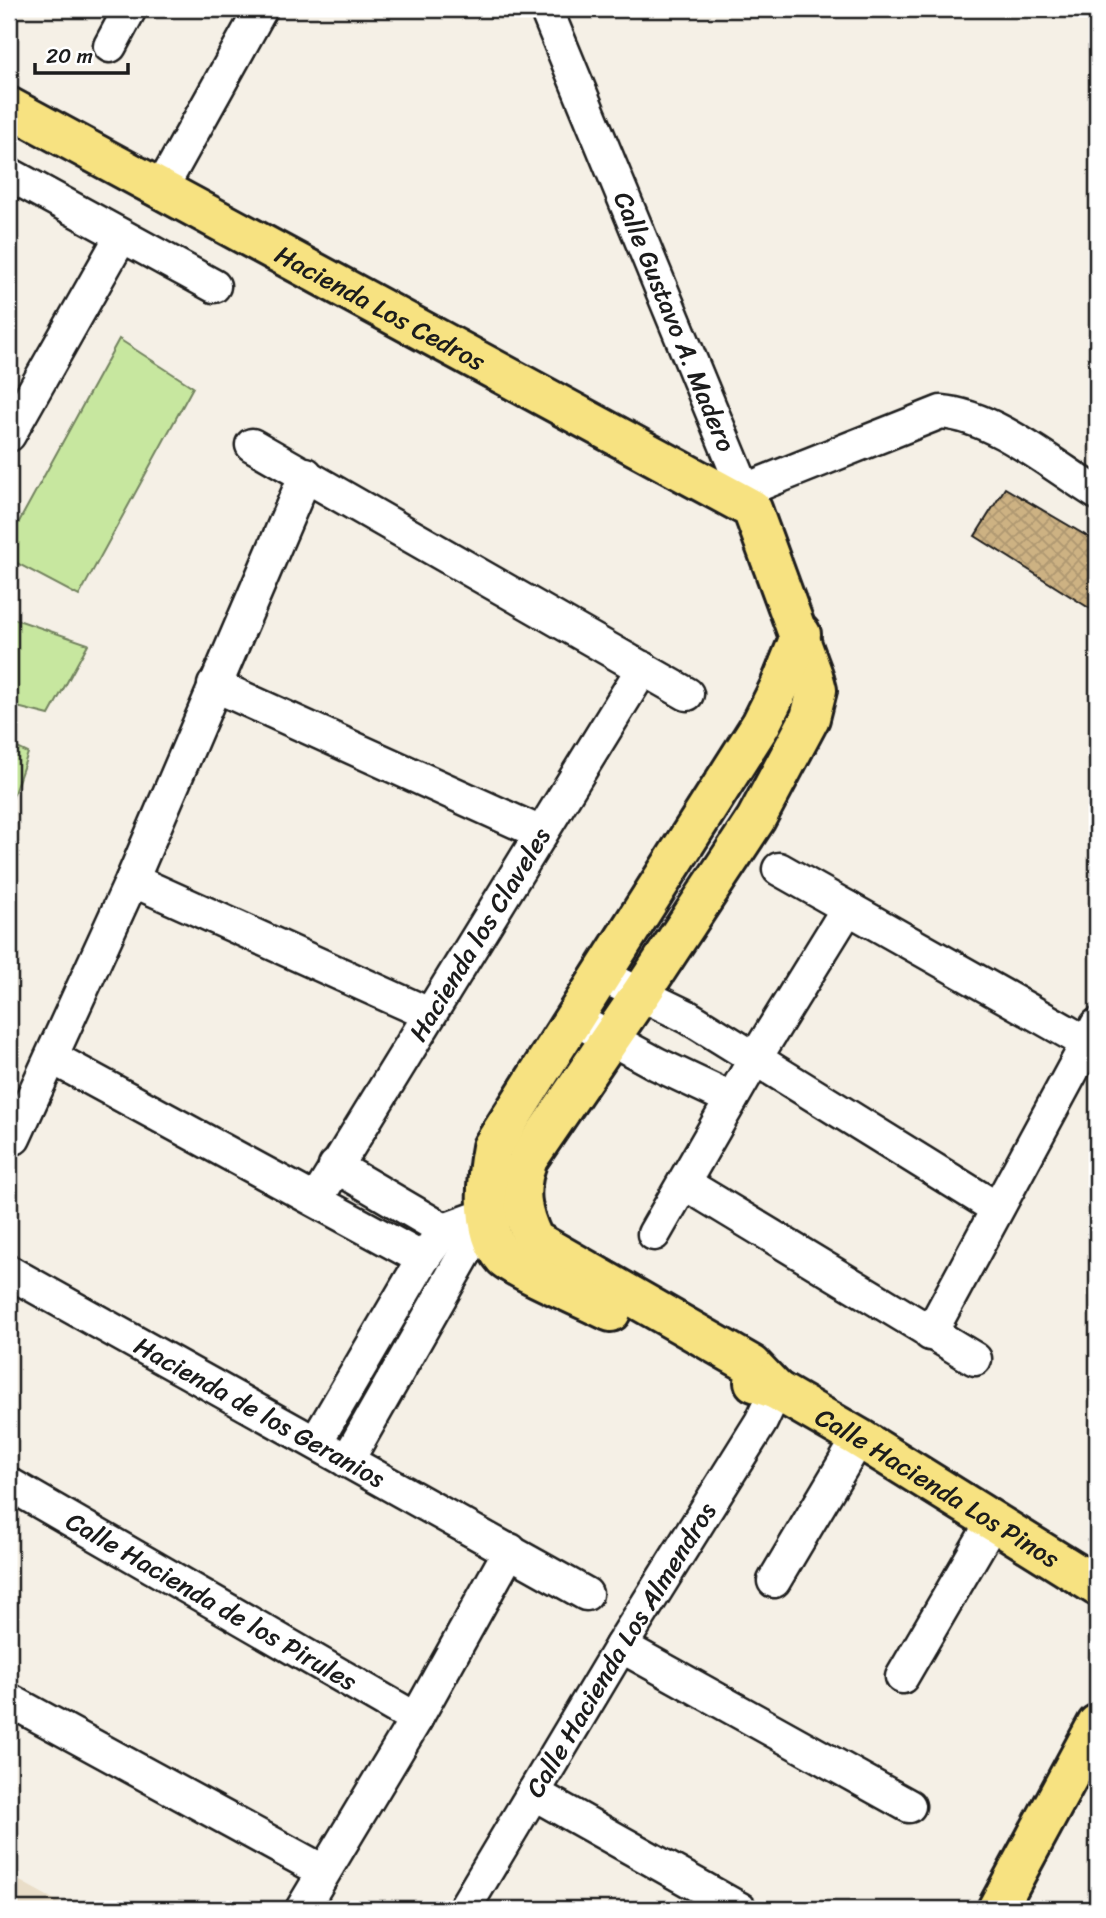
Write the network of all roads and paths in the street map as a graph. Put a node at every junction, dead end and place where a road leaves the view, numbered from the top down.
1 (130, 9) edge
2 (261, 9) edge
3 (551, 12) edge
4 (110, 46) dead end
5 (9, 107) edge
6 (9, 174) edge
7 (161, 189) junction
8 (121, 237) junction
9 (214, 286) dead end
10 (9, 435) edge
11 (252, 445) dead end
12 (306, 474) junction
13 (1097, 493) edge
14 (749, 500) junction
15 (801, 634) junction
16 (643, 668) junction
17 (214, 685) junction
18 (687, 694) dead end
19 (541, 833) junction
20 (779, 869) dead end
21 (132, 880) junction
22 (848, 908) junction
23 (601, 975) junction
24 (642, 992) junction
25 (429, 1014) junction
26 (573, 1018) junction
27 (1092, 1034) edge
28 (611, 1038) junction
29 (53, 1058) junction
30 (756, 1058) junction
31 (732, 1099) junction
32 (14, 1138) dead end
33 (335, 1166) junction
34 (684, 1183) junction
35 (316, 1200) junction
36 (505, 1208) junction
37 (996, 1208) junction
38 (444, 1230) junction
39 (654, 1234) dead end
40 (424, 1259) junction
41 (9, 1272) edge
42 (930, 1334) junction
43 (975, 1359) dead end
44 (776, 1390) junction
45 (859, 1438) junction
46 (316, 1442) junction
47 (347, 1461) junction
48 (9, 1484) edge
49 (993, 1521) junction
50 (510, 1550) junction
51 (774, 1581) dead end
52 (1097, 1586) edge
53 (586, 1594) dead end
54 (621, 1646) junction
55 (902, 1677) dead end
56 (9, 1700) edge
57 (416, 1719) junction
58 (1097, 1724) edge
59 (533, 1793) junction
60 (909, 1806) dead end
61 (323, 1871) junction
62 (302, 1909) edge
63 (464, 1909) edge
64 (740, 1909) edge
65 (997, 1909) edge

1 - 4 street
2 - 7 street
3 - 14 street, Calle Gustavo A. Madero
5 - 7 main road, Hacienda Los Cedros
6 - 8 street
7 - 14 main road, Hacienda Los Cedros
8 - 9 street
8 - 10 street
11 - 12 street
12 - 16 street
12 - 17 street
13 - 14 street
14 - 15 main road, Calle Gustavo A. Madero
15 - 23 main road
15 - 24 main road, Calle Gustavo A. Madero
16 - 18 street
16 - 19 street, Hacienda los Claveles
17 - 19 street
17 - 21 street
19 - 25 street, Hacienda los Claveles
20 - 22 street
21 - 25 street
21 - 29 street
22 - 27 street
22 - 30 street
23 - 24 street
23 - 26 main road
24 - 28 main road, Calle Gustavo A. Madero
24 - 30 street
25 - 33 street, Hacienda los Claveles
26 - 28 street
26 - 36 main road
27 - 37 street
28 - 31 street
28 - 36 main road, Calle Gustavo A. Madero
29 - 32 street
29 - 35 street
30 - 31 street
30 - 37 street
31 - 34 street
33 - 35 street, Hacienda los Claveles
33 - 38 street
34 - 39 street
34 - 42 street
35 - 40 street
36 - 38 street
36 - 44 main road, Calle Hacienda Los Pinos
36 - 47 street
37 - 42 street
38 - 40 street
40 - 46 street
41 - 46 street, Hacienda de los Geranios
42 - 43 street
44 - 45 main road, Calle Hacienda Los Pinos
44 - 54 street, Calle Hacienda Los Almendros
45 - 49 main road, Calle Hacienda Los Pinos
45 - 51 street
46 - 47 street, Hacienda de los Geranios
47 - 50 street, Hacienda de los Geranios
48 - 57 street, Calle Hacienda de los Pirules
49 - 52 main road, Calle Hacienda Los Pinos
49 - 55 street
50 - 53 street, Hacienda de los Geranios
50 - 57 street
54 - 59 street, Calle Hacienda Los Almendros
54 - 60 street
56 - 61 street
57 - 61 street
58 - 65 main road
59 - 63 street, Calle Hacienda Los Almendros
59 - 64 street
61 - 62 street

